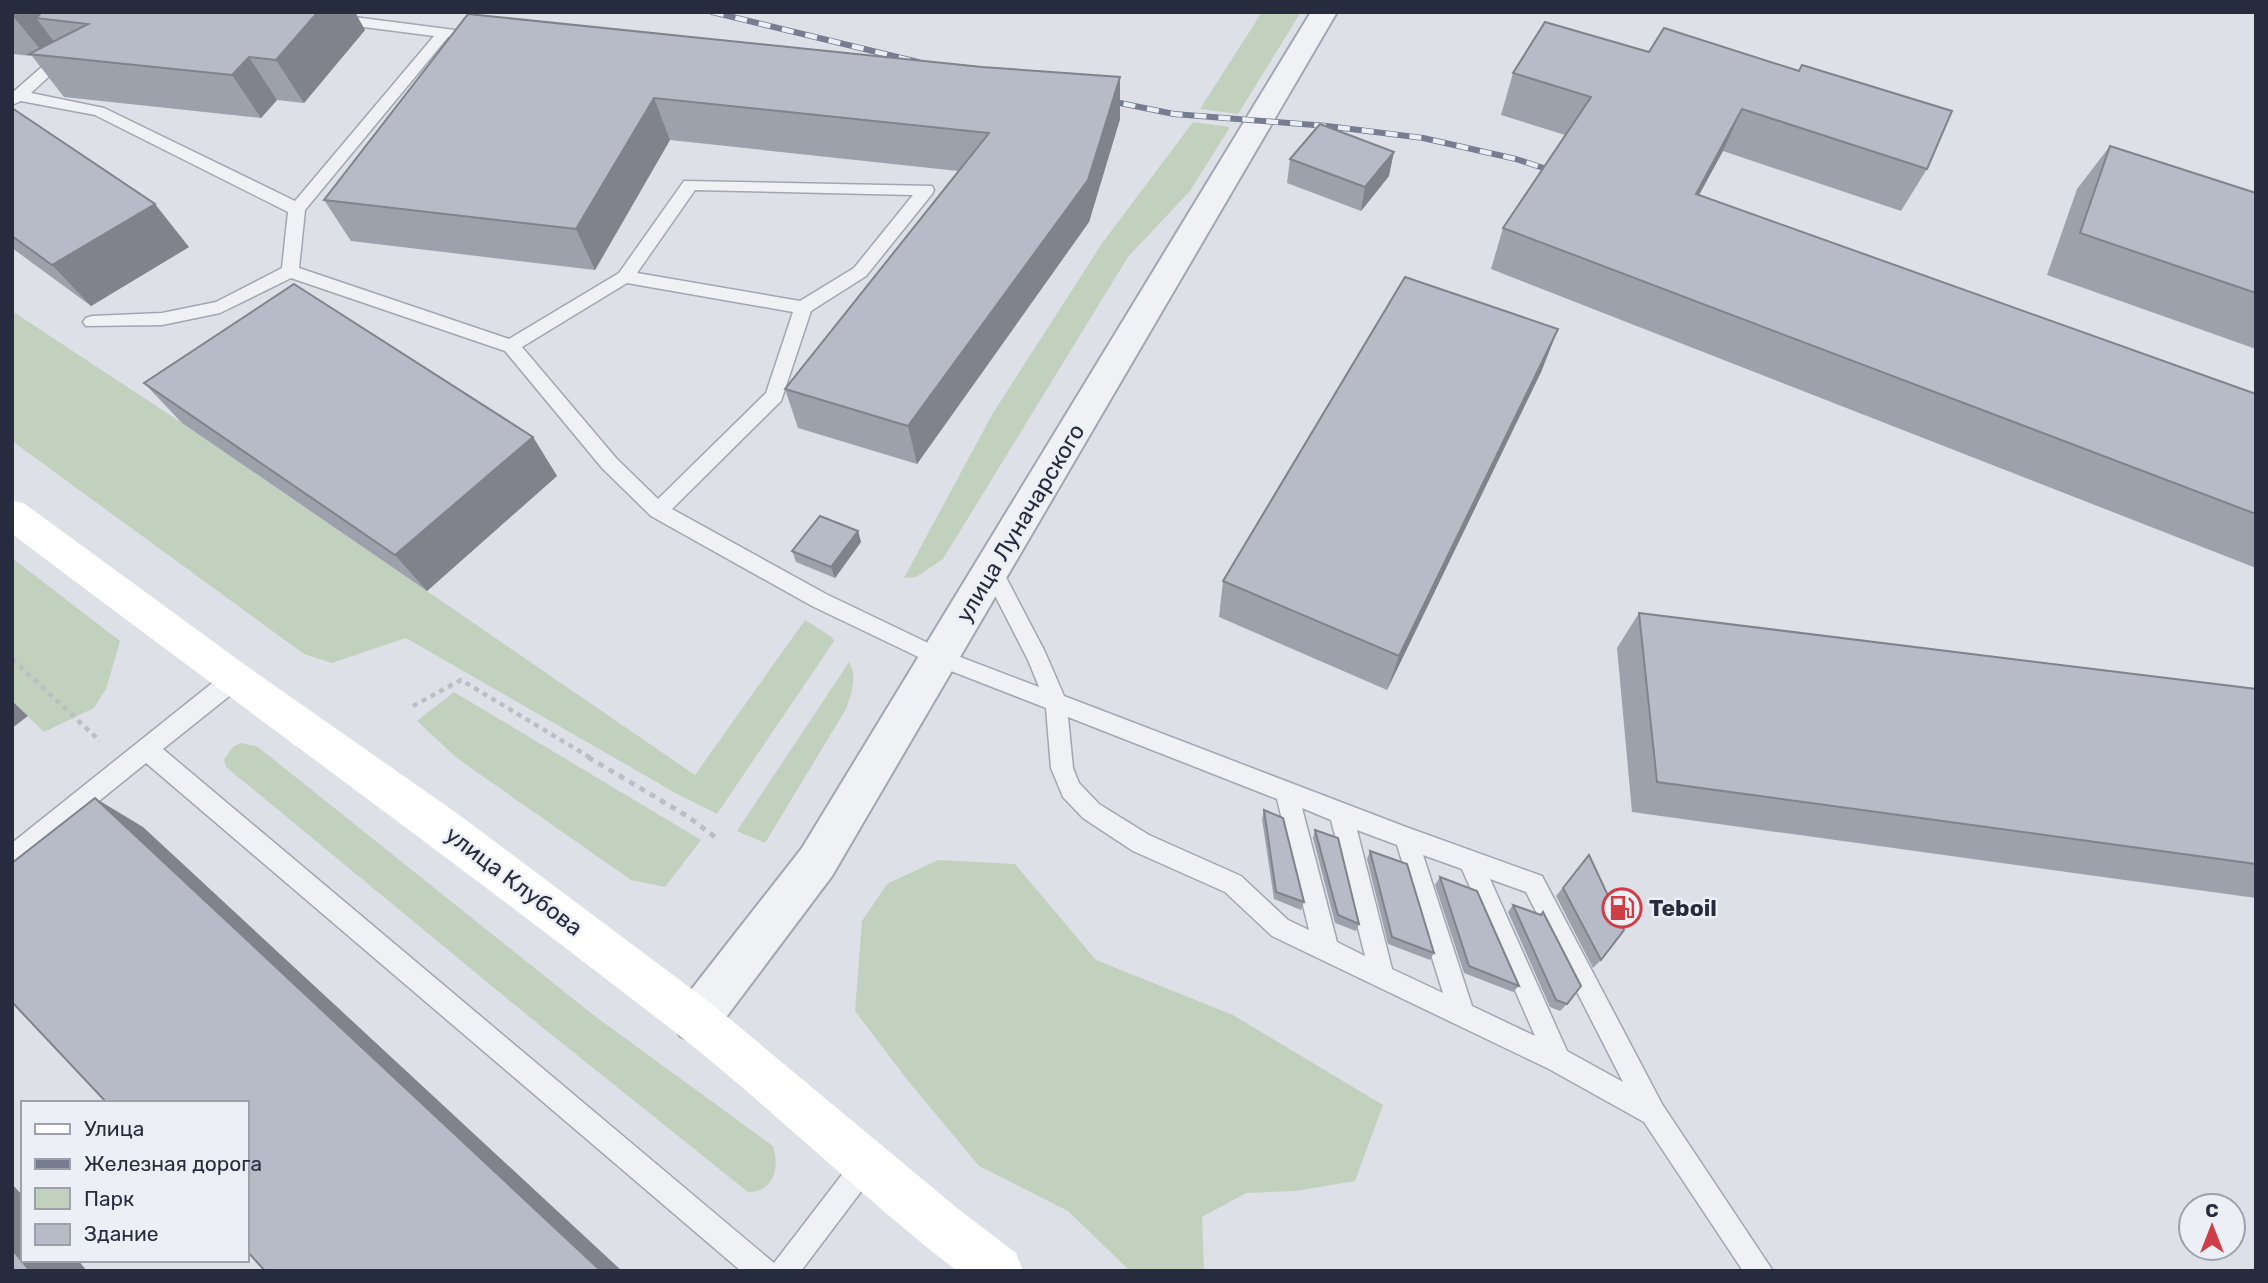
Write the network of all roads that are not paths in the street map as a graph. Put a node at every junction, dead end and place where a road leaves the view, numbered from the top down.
1 (278, 12) edge
2 (1324, 12) edge
3 (445, 32) junction
4 (496, 39) edge
5 (78, 43) edge
6 (16, 98) edge
7 (297, 209) junction
8 (290, 271) junction
9 (625, 277) junction
10 (803, 309) junction
11 (92, 322) dead end
12 (511, 346) junction
13 (658, 511) junction
14 (12, 514) edge
15 (992, 570) junction
16 (940, 658) junction
17 (234, 679) junction
18 (1056, 703) junction
19 (146, 749) junction
20 (1287, 792) junction
21 (1341, 812) junction
22 (1406, 838) junction
23 (12, 857) edge
24 (1470, 861) junction
25 (1327, 952) junction
26 (1382, 977) junction
27 (1463, 1016) junction
28 (696, 1020) junction
29 (1558, 1060) junction
30 (1653, 1112) junction
31 (866, 1164) junction
32 (763, 1271) edge
33 (784, 1271) edge
34 (998, 1271) edge
35 (1759, 1271) edge

1 - 3 lane
2 - 15 street, улица Луначарского
3 - 4 lane
3 - 7 lane
5 - 6 lane
6 - 7 lane
7 - 8 lane
8 - 11 lane
8 - 12 lane
9 - 10 lane
9 - 10 lane
9 - 12 lane
10 - 13 lane
12 - 13 lane
13 - 16 lane
14 - 17 main road, улица Клубова
15 - 16 street, улица Луначарского
15 - 18 lane
16 - 18 lane
16 - 28 street, улица Луначарского
17 - 19 lane
17 - 28 main road, улица Клубова
18 - 20 lane
18 - 25 lane
19 - 23 lane
19 - 32 lane
20 - 21 lane
20 - 25 lane
21 - 22 lane
21 - 26 lane
22 - 24 lane
22 - 27 lane
24 - 29 lane
24 - 30 lane
25 - 26 lane
26 - 27 lane
27 - 29 lane
28 - 31 main road, улица Клубова
29 - 30 lane
30 - 35 lane
31 - 33 lane
31 - 34 main road, улица Клубова

